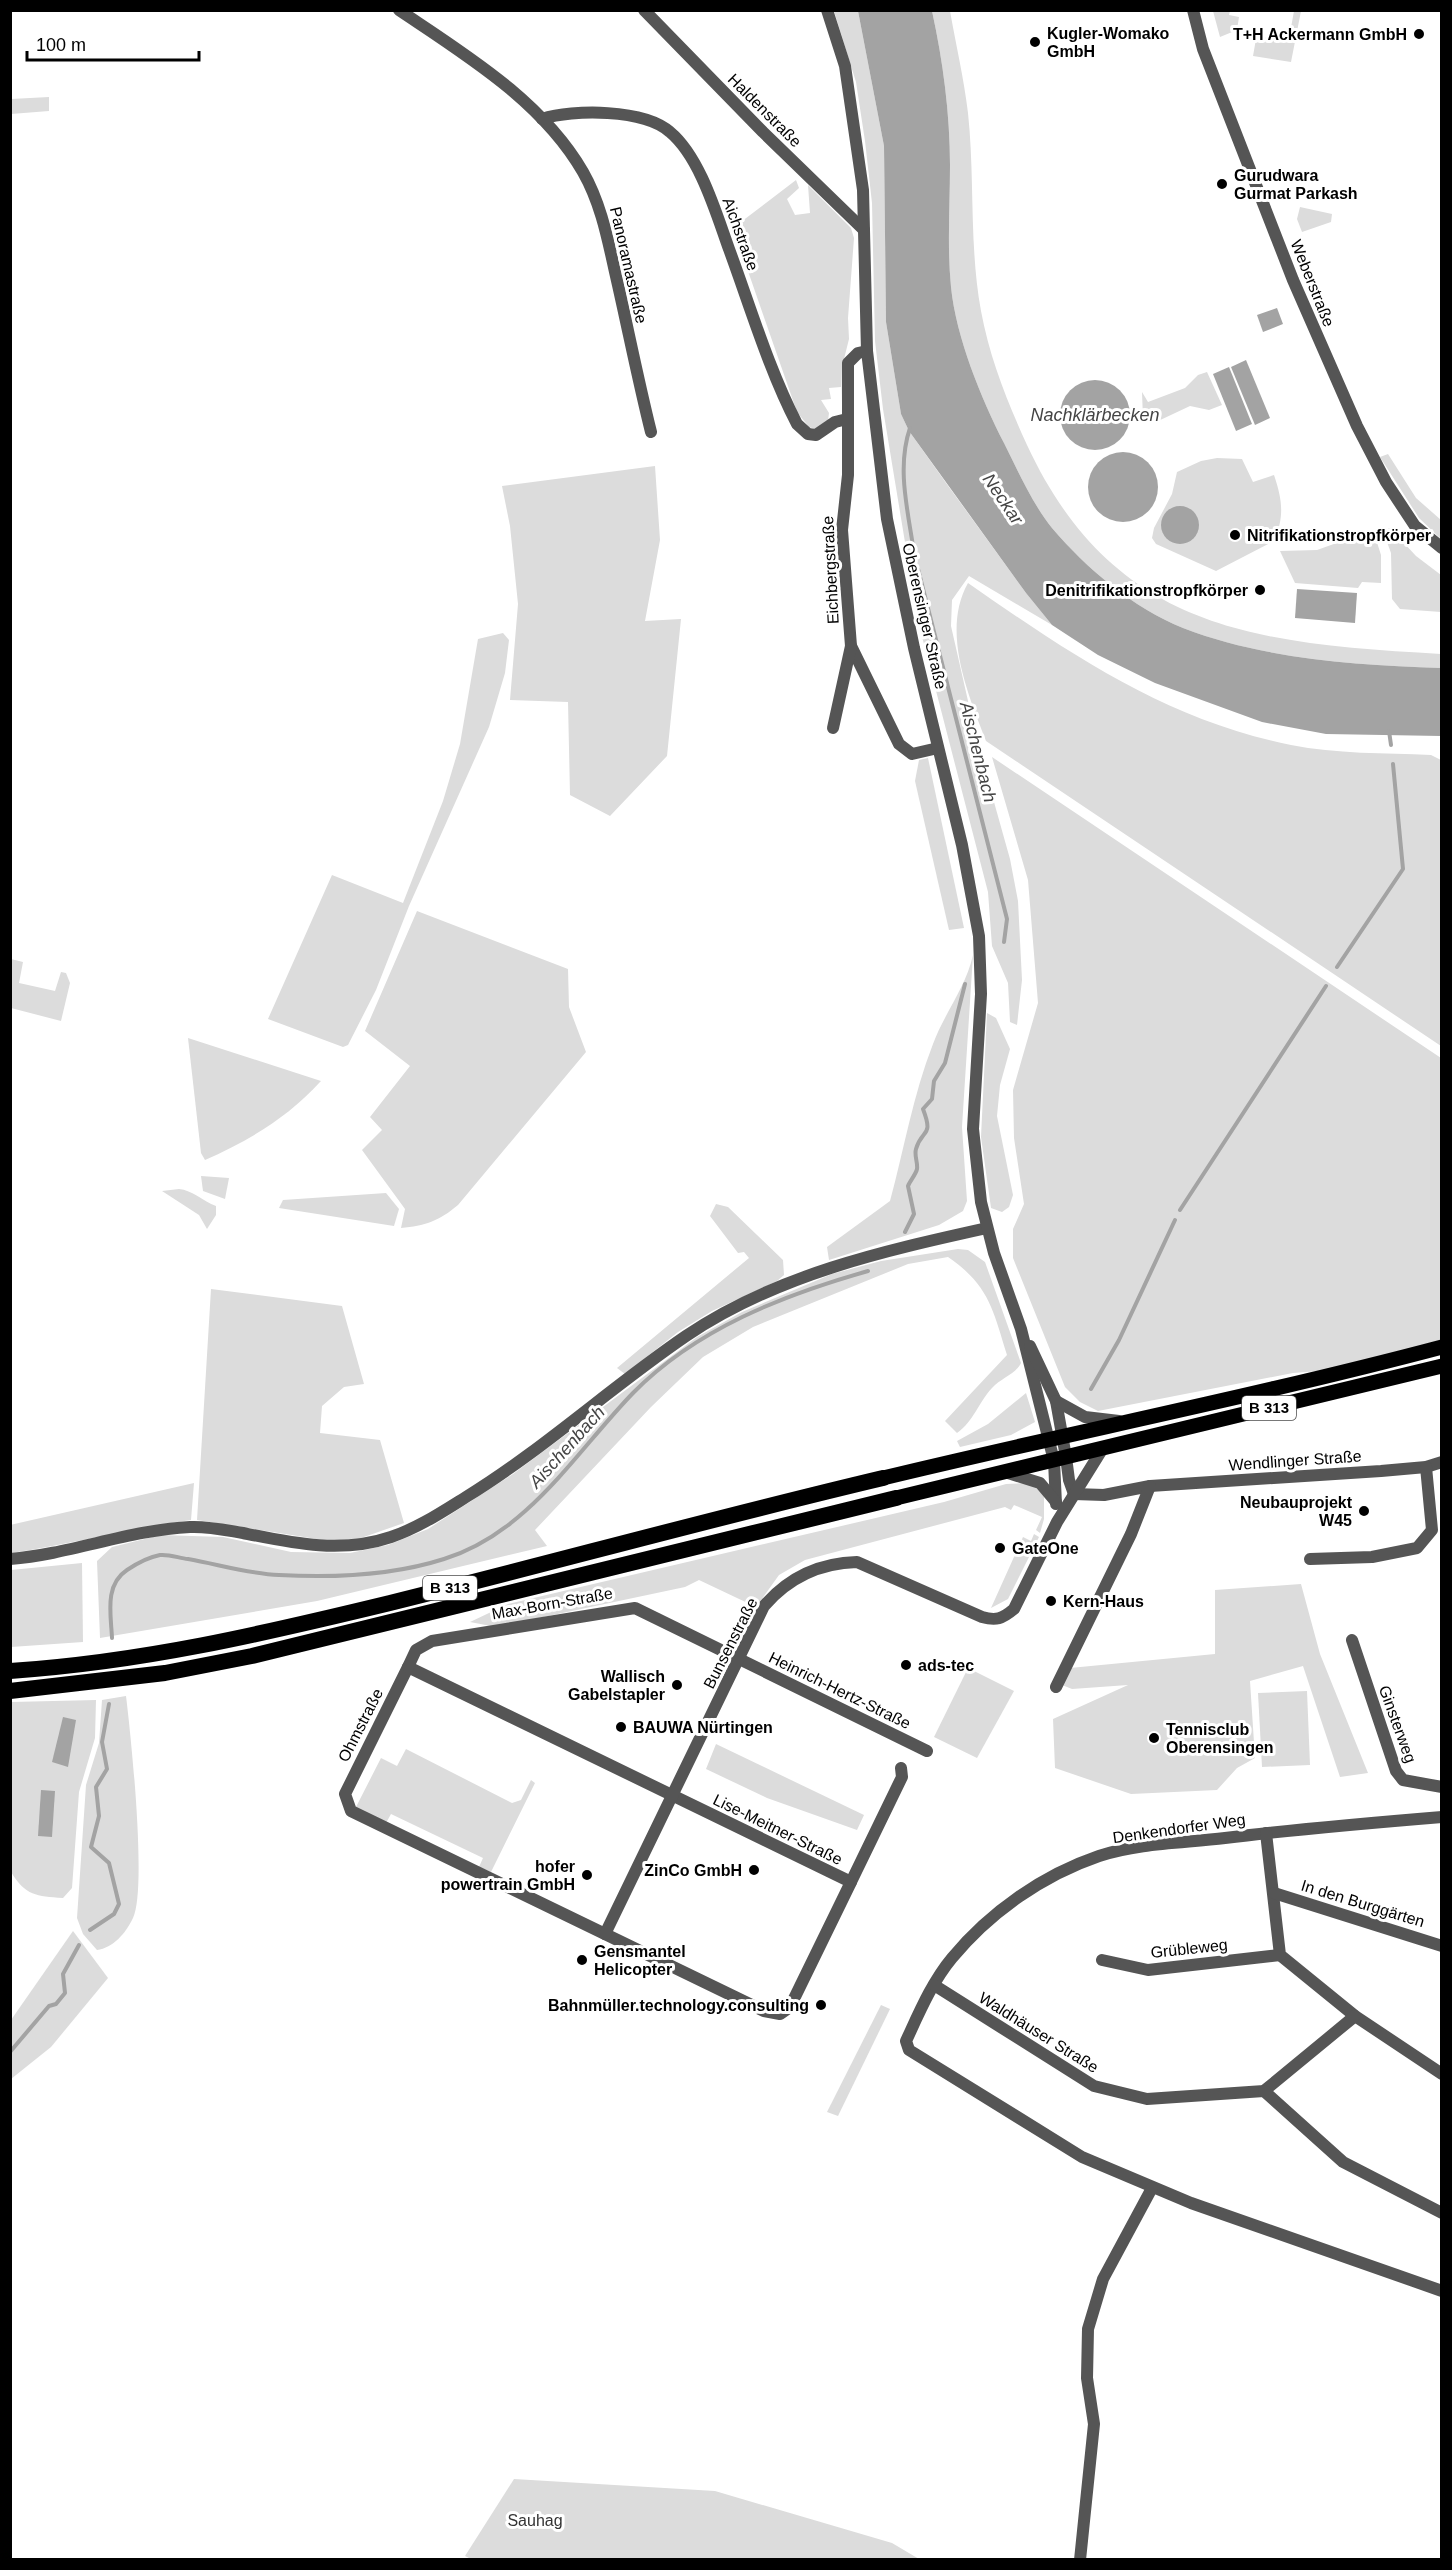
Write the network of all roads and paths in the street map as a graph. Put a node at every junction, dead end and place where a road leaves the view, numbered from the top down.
1 (399, 10) edge
2 (644, 10) edge
3 (827, 10) edge
4 (1194, 10) edge
5 (542, 119) junction
6 (864, 230) junction
7 (867, 351) junction
8 (847, 419) junction
9 (651, 432) dead end
10 (1442, 548) edge
11 (851, 646) junction
12 (833, 728) dead end
13 (938, 747) junction
14 (987, 1228) junction
15 (1021, 1329) junction
16 (1442, 1347) edge
17 (1442, 1366) edge
18 (1056, 1401) junction
19 (1125, 1422) junction
20 (1056, 1437) junction
21 (1103, 1448) junction
22 (1060, 1459) junction
23 (1442, 1462) edge
24 (1426, 1467) junction
25 (1004, 1472) junction
26 (884, 1478) joint
27 (1150, 1486) junction
28 (1074, 1494) junction
29 (896, 1498) joint
30 (1056, 1502) junction
31 (1057, 1522) junction
32 (10, 1559) edge
33 (1310, 1559) dead end
34 (1352, 1640) dead end
35 (739, 1657) junction
36 (408, 1667) junction
37 (10, 1671) edge
38 (1056, 1687) dead end
39 (10, 1691) edge
40 (927, 1751) dead end
41 (902, 1768) dead end
42 (1442, 1787) edge
43 (673, 1796) junction
44 (1442, 1816) edge
45 (1266, 1833) junction
46 (851, 1882) junction
47 (1274, 1893) junction
48 (605, 1934) junction
49 (1442, 1946) edge
50 (1280, 1955) junction
51 (1102, 1960) dead end
52 (934, 1985) junction
53 (1355, 2016) junction
54 (1442, 2073) edge
55 (1264, 2091) junction
56 (1152, 2188) junction
57 (1442, 2213) edge
58 (1442, 2291) edge
59 (1080, 2559) edge

1 - 5 street, Panoramastraße
2 - 6 street, Haldenstraße
3 - 6 street, Oberensinger Straße
4 - 10 street, Weberstraße
5 - 8 street, Aichstraße
5 - 9 street, Panoramastraße
6 - 7 street, Oberensinger Straße
7 - 8 street, Eichbergstraße
7 - 13 street, Oberensinger Straße
8 - 11 street, Eichbergstraße
11 - 12 street
11 - 13 street, Eichbergstraße
13 - 14 street, Oberensinger Straße
14 - 15 street, Oberensinger Straße
14 - 32 street
15 - 18 street, Oberensinger Straße
15 - 20 street, Oberensinger Straße
16 - 19 main road, B 313
17 - 21 main road, B 313
18 - 19 street
18 - 20 street, Oberensinger Straße
19 - 20 main road, B 313
20 - 22 street
20 - 26 main road, B 313
21 - 22 main road, B 313
21 - 28 street, Bunsenstraße
22 - 25 main road, B 313
22 - 28 street
22 - 30 street, Bunsenstraße
23 - 24 street, Wendlinger Straße
24 - 27 street, Wendlinger Straße
24 - 33 street
25 - 29 main road, B 313
25 - 30 street
26 - 37 highway, B 313
27 - 28 street, Wendlinger Straße
27 - 38 street
28 - 31 street, Bunsenstraße
29 - 39 highway, B 313
30 - 31 street, Bunsenstraße
31 - 35 street, Bunsenstraße
34 - 42 street, Ginsterweg
35 - 36 street, Max-Born-Straße
35 - 40 street, Heinrich-Hertz-Straße
35 - 43 street, Bunsenstraße
36 - 43 street
36 - 48 street, Ohmstraße
41 - 46 street
43 - 46 street, Lise-Meitner-Straße
43 - 48 street, Bunsenstraße
44 - 45 street, Denkendorfer Weg
45 - 47 street
45 - 52 street, Denkendorfer Weg
46 - 48 street, Lise-Meitner-Straße
47 - 49 street, In den Burggärten
47 - 50 street
50 - 51 street, Grübleweg
50 - 53 street
52 - 55 street, Waldhäuser Straße
52 - 56 street, Denkendorfer Weg
53 - 54 street
53 - 55 street
55 - 57 street
56 - 58 street
56 - 59 street

